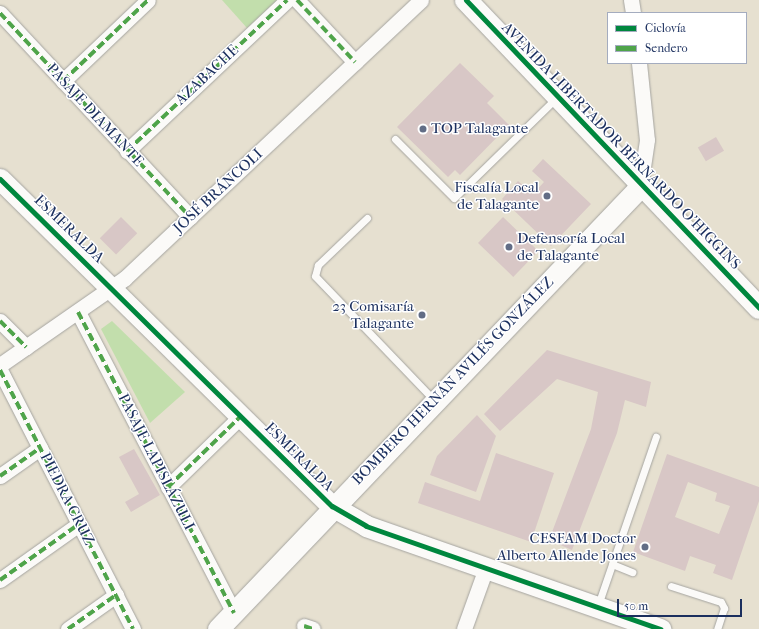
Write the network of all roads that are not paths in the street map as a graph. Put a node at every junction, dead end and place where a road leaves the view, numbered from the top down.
1 (4, 0) edge
2 (148, 0) edge
3 (287, 0) edge
4 (297, 0) edge
5 (421, 0) edge
6 (466, 0) edge
7 (631, 0) edge
8 (0, 4) edge
9 (0, 12) edge
10 (633, 12) edge
11 (355, 62) junction
12 (639, 64) edge
13 (63, 81) junction
14 (557, 98) junction
15 (395, 139) dead end
16 (127, 151) junction
17 (0, 179) edge
18 (640, 187) junction
19 (190, 217) junction
20 (367, 218) dead end
21 (112, 288) junction
22 (759, 308) edge
23 (78, 312) junction
24 (0, 321) edge
25 (26, 347) junction
26 (0, 365) edge
27 (0, 370) edge
28 (435, 400) junction
29 (241, 416) junction
30 (656, 437) dead end
31 (40, 448) junction
32 (0, 476) edge
33 (168, 487) junction
34 (332, 506) junction
35 (79, 524) junction
36 (612, 564) junction
37 (486, 568) junction
38 (632, 572) dead end
39 (0, 580) edge
40 (671, 586) dead end
41 (116, 595) junction
42 (598, 607) junction
43 (234, 613) junction
44 (68, 629) edge
45 (133, 629) edge
46 (218, 629) edge
47 (464, 629) edge
48 (660, 629) edge
49 (717, 629) edge

1 - 8 street
2 - 13 street
3 - 16 street, AZABACHE
4 - 11 street
5 - 11 street, JOSÉ BRÁNCOLI
6 - 14 main road, AVENIDA LIBERTADOR BERNARDO O'HIGGINS
7 - 10 street
9 - 13 street, PASAJE DIAMANTE
11 - 19 street, JOSÉ BRÁNCOLI
12 - 18 street
13 - 16 street, PASAJE DIAMANTE
14 - 15 lane
14 - 18 main road, AVENIDA LIBERTADOR BERNARDO O'HIGGINS
16 - 19 street, PASAJE DIAMANTE
17 - 21 street, ESMERALDA
18 - 22 main road, AVENIDA LIBERTADOR BERNARDO O'HIGGINS
18 - 28 street, BOMBERO HERNÁN AVILÉS GONZÁLEZ
19 - 21 street, JOSÉ BRÁNCOLI
20 - 28 lane
21 - 23 street, JOSÉ BRÁNCOLI
21 - 29 street, ESMERALDA
23 - 25 street, JOSÉ BRÁNCOLI
23 - 33 street, PASAJE LAPISLÁZULI
24 - 25 street
25 - 26 street, JOSÉ BRÁNCOLI
27 - 31 street, PIEDRA CRUZ
28 - 34 street, BOMBERO HERNÁN AVILÉS GONZÁLEZ
29 - 33 street
29 - 34 street, ESMERALDA
30 - 36 lane
31 - 32 street
31 - 35 street, PIEDRA CRUZ
33 - 43 street, PASAJE LAPISLÁZULI
34 - 37 street, ESMERALDA
34 - 43 street, BOMBERO HERNÁN AVILÉS GONZÁLEZ
35 - 39 street
35 - 41 street, PIEDRA CRUZ
36 - 38 lane
36 - 42 lane
37 - 42 street, ESMERALDA
37 - 47 street
40 - 49 lane
41 - 44 street
41 - 45 street, PIEDRA CRUZ
42 - 48 street, ESMERALDA
43 - 46 street, BOMBERO HERNÁN AVILÉS GONZÁLEZ

